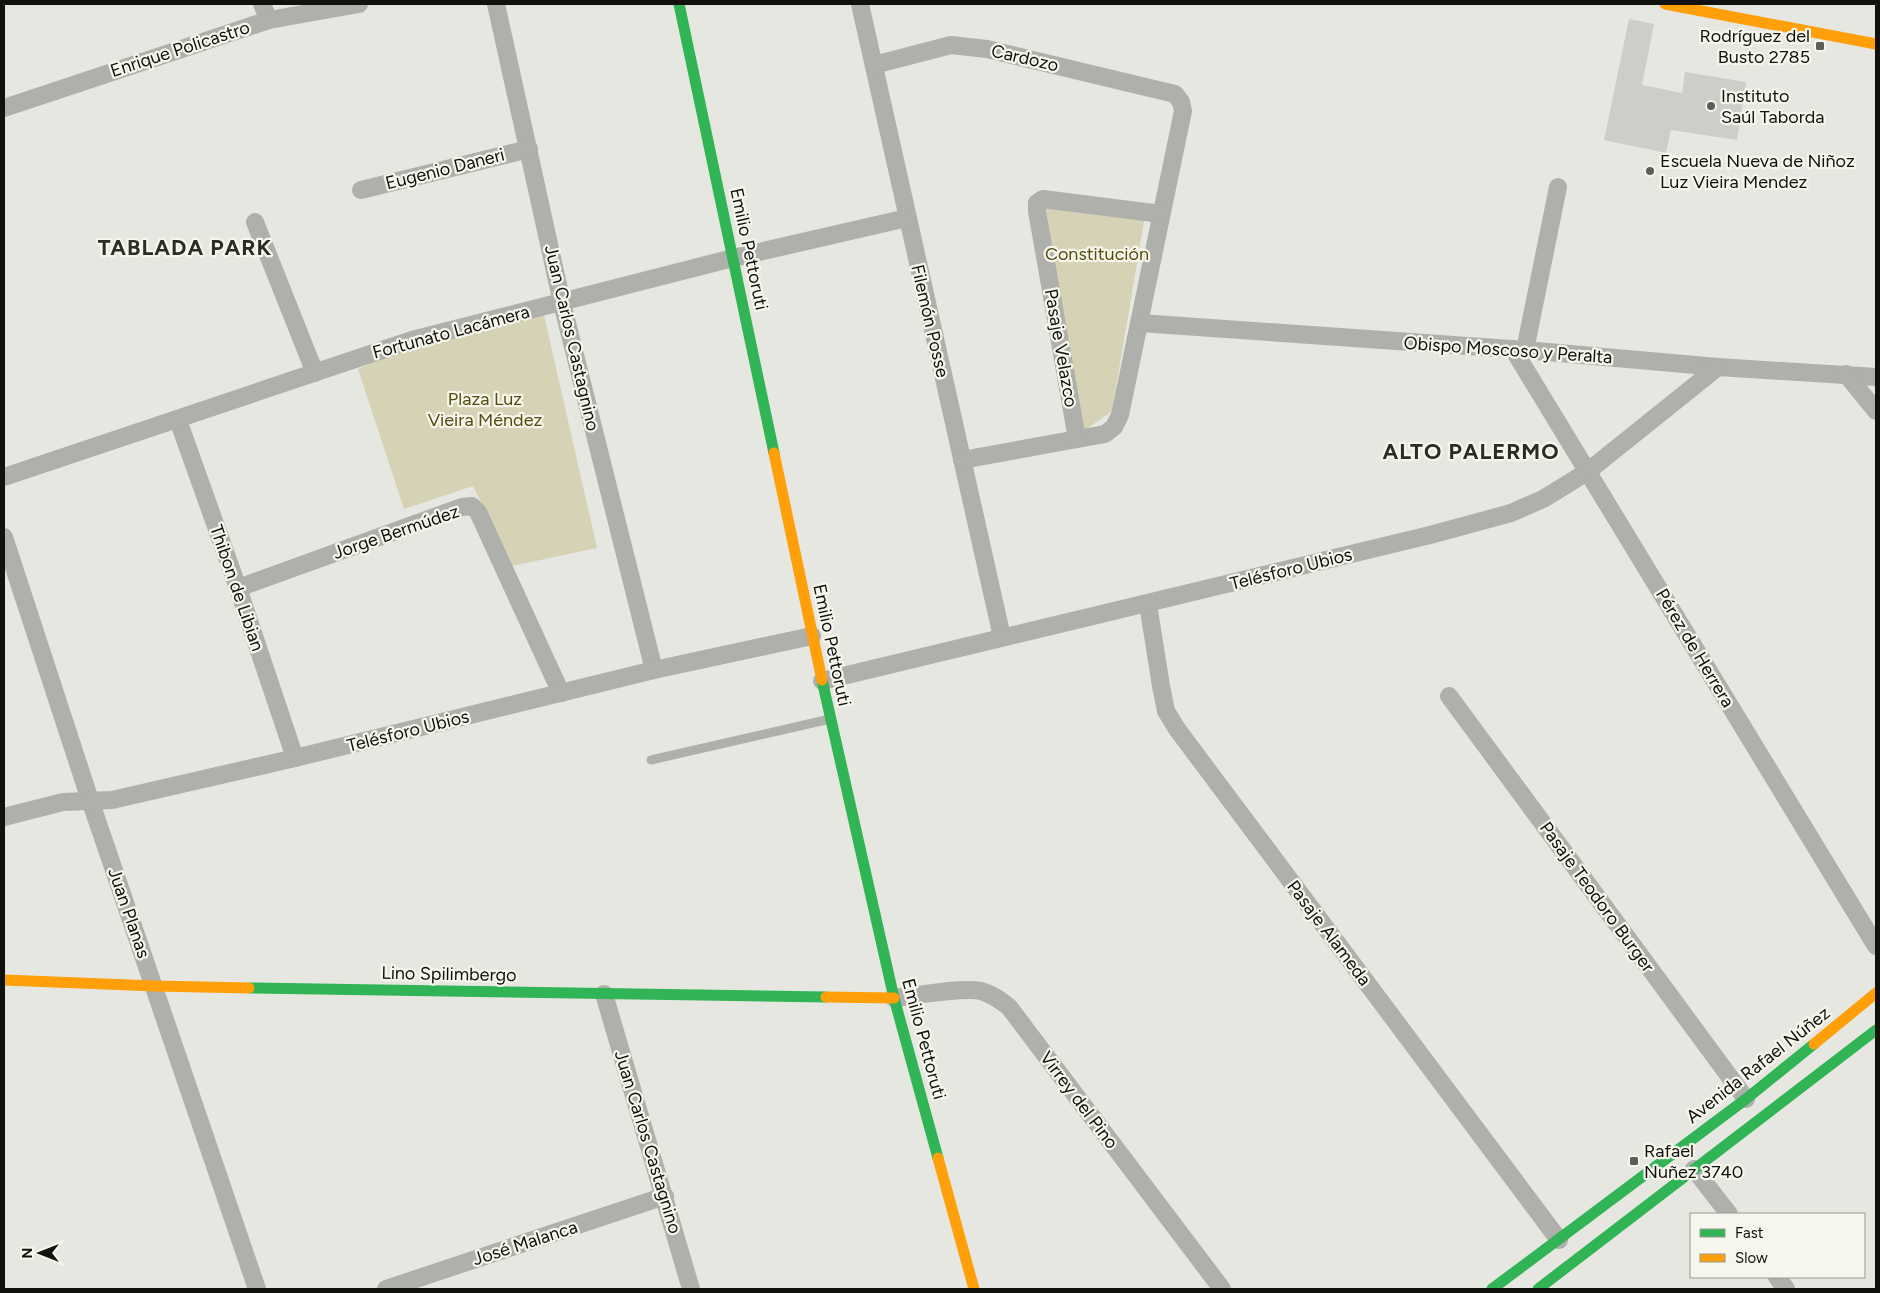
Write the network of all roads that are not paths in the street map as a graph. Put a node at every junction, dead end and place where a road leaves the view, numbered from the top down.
1 (359, 4) edge
2 (496, 4) edge
3 (679, 4) edge
4 (860, 4) edge
5 (1666, 4) edge
6 (265, 12) edge
7 (1876, 44) edge
8 (874, 65) junction
9 (4, 108) edge
10 (529, 149) junction
11 (1558, 187) dead end
12 (361, 190) dead end
13 (1161, 214) junction
14 (907, 218) junction
15 (255, 222) dead end
16 (733, 258) junction
17 (562, 303) junction
18 (1140, 323) junction
19 (1519, 350) junction
20 (1718, 367) junction
21 (315, 373) junction
22 (1846, 374) junction
23 (1876, 377) edge
24 (1876, 412) edge
25 (178, 420) junction
26 (1077, 439) junction
27 (962, 460) junction
28 (1587, 472) junction
29 (4, 476) edge
30 (4, 537) edge
31 (238, 588) junction
32 (1148, 604) junction
33 (812, 636) junction
34 (1002, 637) junction
35 (654, 670) junction
36 (822, 681) junction
37 (562, 693) junction
38 (1449, 696) dead end
39 (831, 719) junction
40 (295, 758) junction
41 (651, 760) dead end
42 (90, 800) junction
43 (4, 817) edge
44 (1876, 946) edge
45 (4, 980) edge
46 (155, 986) junction
47 (1876, 993) edge
48 (604, 994) junction
49 (894, 998) junction
50 (1876, 1030) edge
51 (1746, 1099) junction
52 (1694, 1169) junction
53 (665, 1196) junction
54 (1728, 1213) edge
55 (1558, 1240) junction
56 (1778, 1278) edge
57 (257, 1289) edge
58 (386, 1289) edge
59 (692, 1289) edge
60 (974, 1289) edge
61 (1222, 1289) edge
62 (1492, 1289) edge
63 (1538, 1289) edge
64 (1786, 1289) edge

1 - 6 street, Enrique Policastro
2 - 10 street, Juan Carlos Castagnino
3 - 16 main road, Emilio Pettoruti
4 - 8 street, Filemón Posse
5 - 7 main road
6 - 9 street, Enrique Policastro
8 - 13 street, Cardozo
8 - 14 street, Filemón Posse
10 - 12 street, Eugenio Daneri
10 - 17 street, Juan Carlos Castagnino
11 - 19 street
13 - 18 street
13 - 26 street, Pasaje Velazco
14 - 16 street, Fortunato Lacámera
14 - 27 street, Filemón Posse
15 - 21 street
16 - 17 street, Fortunato Lacámera
16 - 33 main road, Emilio Pettoruti
17 - 21 street, Fortunato Lacámera
17 - 35 street, Juan Carlos Castagnino
18 - 19 street, Obispo Moscoso y Peralta
18 - 26 street
19 - 20 street, Obispo Moscoso y Peralta
19 - 28 street, Pérez de Herrera
20 - 22 street, Obispo Moscoso y Peralta
20 - 28 street, Telésforo Ubios
21 - 25 street, Fortunato Lacámera
22 - 23 street, Obispo Moscoso y Peralta
22 - 24 street
25 - 29 street, Fortunato Lacámera
25 - 31 street, Thibon de Libian
26 - 27 street
27 - 34 street, Filemón Posse
28 - 32 street, Telésforo Ubios
28 - 44 street, Pérez de Herrera
30 - 42 street, Juan Planas
31 - 37 street, Jorge Bermúdez
31 - 40 street, Thibon de Libian
32 - 34 street, Telésforo Ubios
32 - 55 street, Pasaje Alameda
33 - 35 street, Telésforo Ubios
33 - 36 main road, Emilio Pettoruti
34 - 36 street, Telésforo Ubios
35 - 37 street, Telésforo Ubios
36 - 39 main road, Emilio Pettoruti
37 - 40 street, Telésforo Ubios
38 - 51 street, Pasaje Teodoro Burger
39 - 41 lane
39 - 49 main road, Emilio Pettoruti
40 - 42 street, Telésforo Ubios
42 - 43 street, Telésforo Ubios
42 - 46 street, Juan Planas
45 - 46 main road, Lino Spilimbergo
46 - 48 main road, Lino Spilimbergo
46 - 57 street, Juan Planas
47 - 51 main road, Avenida Rafael Núñez
48 - 49 main road, Lino Spilimbergo
48 - 53 street, Juan Carlos Castagnino
49 - 60 main road, Emilio Pettoruti
49 - 61 street, Virrey del Pino
50 - 52 main road
51 - 55 main road, Avenida Rafael Núñez
52 - 54 street
52 - 63 main road
53 - 58 street, José Malanca
53 - 59 street, Juan Carlos Castagnino
55 - 62 main road, Avenida Rafael Núñez
56 - 64 street

